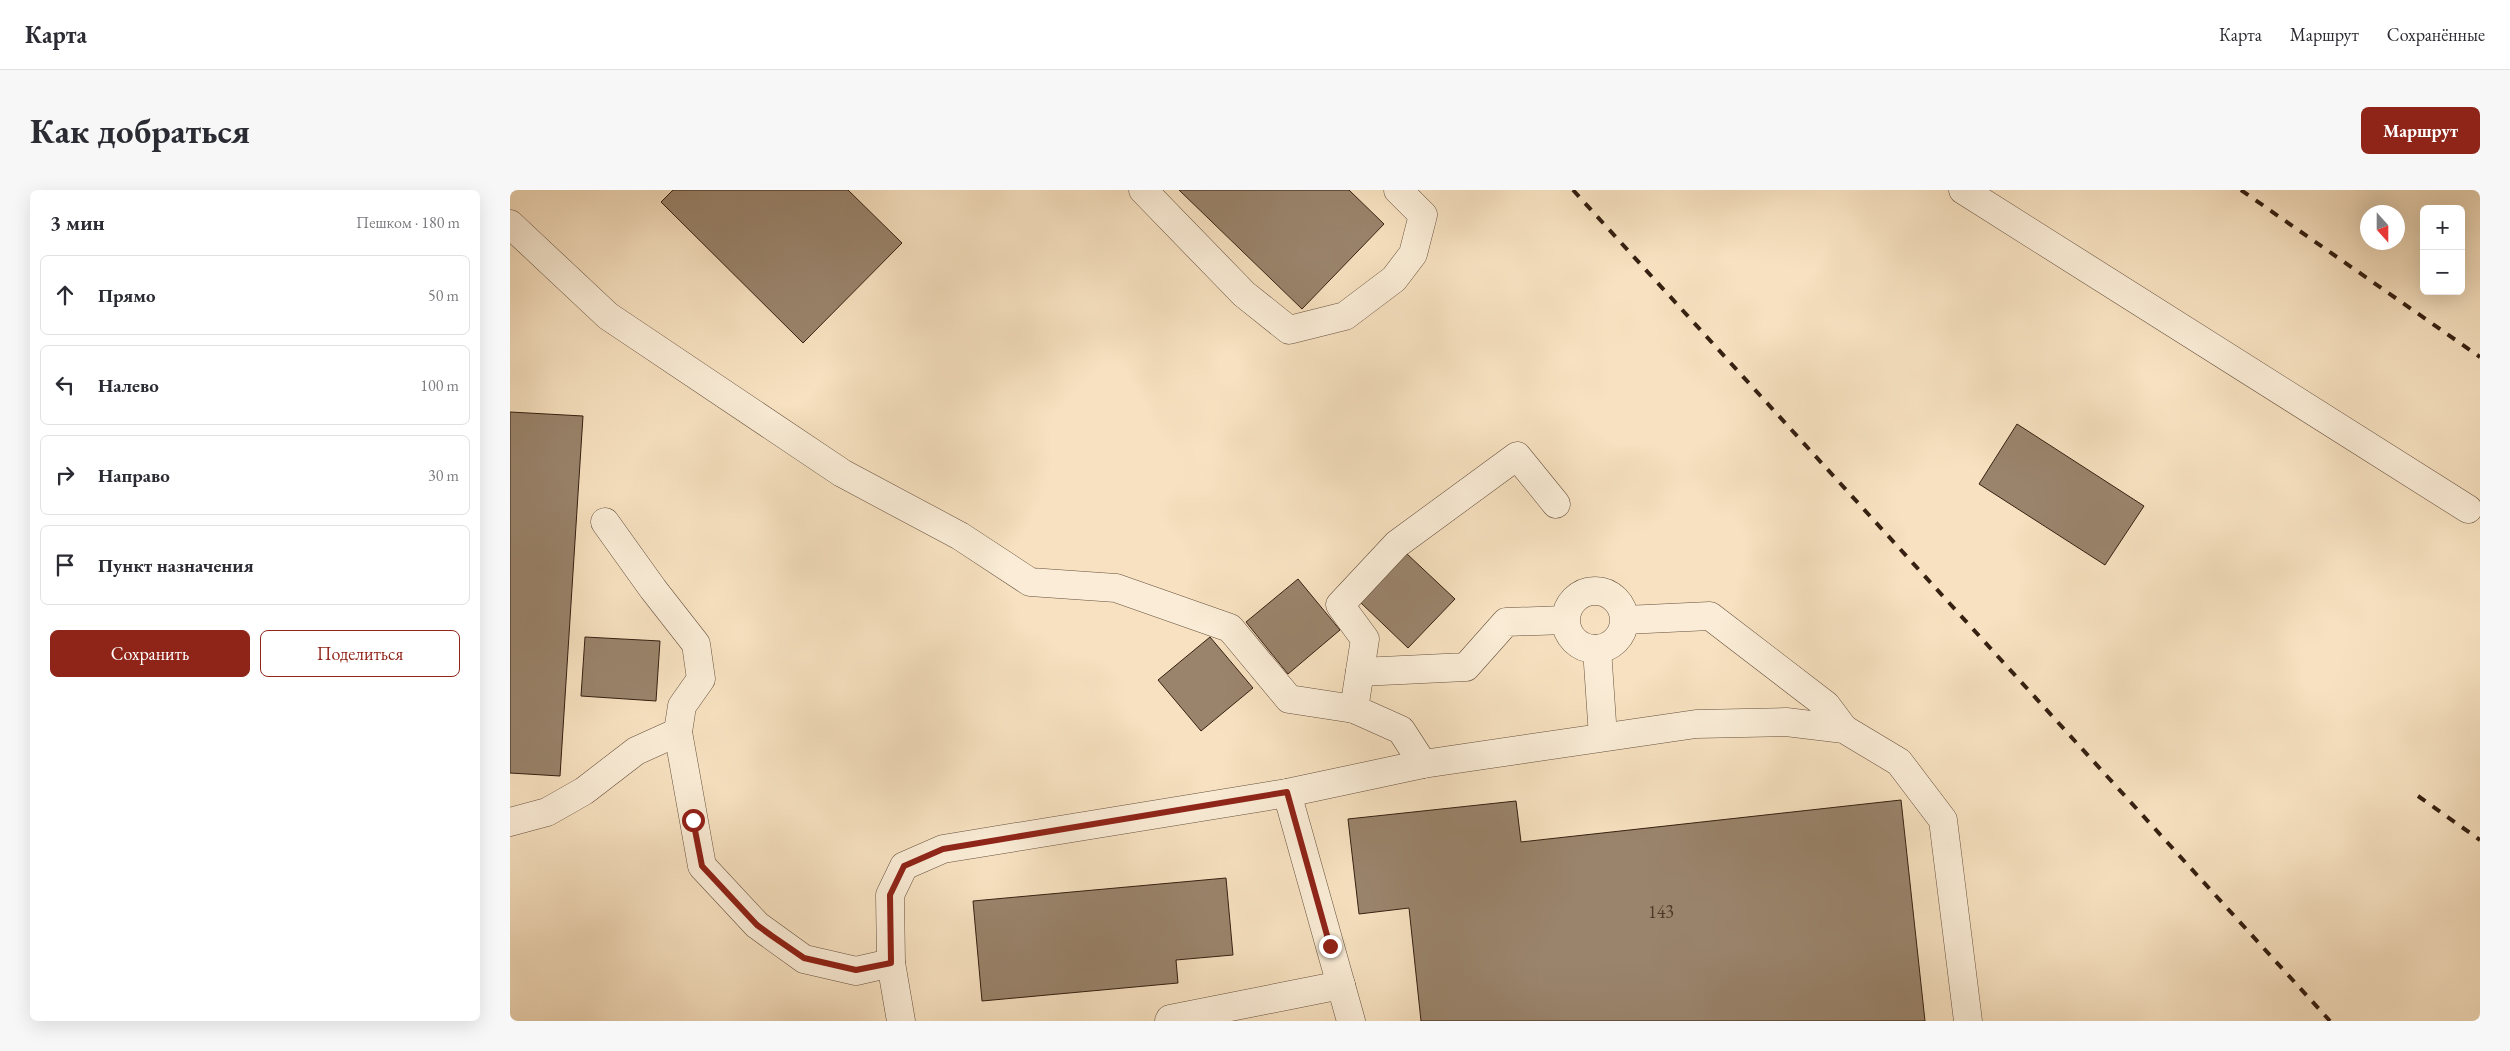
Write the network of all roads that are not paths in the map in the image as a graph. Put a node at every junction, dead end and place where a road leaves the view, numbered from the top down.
1 (1143, 190) edge
2 (1398, 190) edge
3 (1963, 190) edge
4 (510, 224) edge
5 (1556, 504) dead end
6 (2468, 509) dead end
7 (605, 522) dead end
8 (1565, 620) junction
9 (1625, 620) junction
10 (1597, 649) junction
11 (1360, 672) junction
12 (1354, 708) junction
13 (1844, 729) junction
14 (678, 732) junction
15 (1603, 737) junction
16 (1423, 764) junction
17 (1287, 792) junction
18 (510, 822) edge
19 (891, 963) junction
20 (1341, 985) junction
21 (900, 1021) edge
22 (1169, 1021) edge
23 (1351, 1021) edge
24 (1968, 1021) edge

1 - 2 street
3 - 6 street
4 - 12 street
5 - 11 street
7 - 14 street
8 - 9 street
8 - 10 street
8 - 11 street
9 - 10 street
9 - 13 street
10 - 15 street
11 - 12 street
12 - 16 street
13 - 15 street
13 - 24 street
14 - 18 street
14 - 19 street
15 - 16 street
16 - 17 street
17 - 19 street
17 - 20 street
19 - 21 street
20 - 22 street
20 - 23 street

